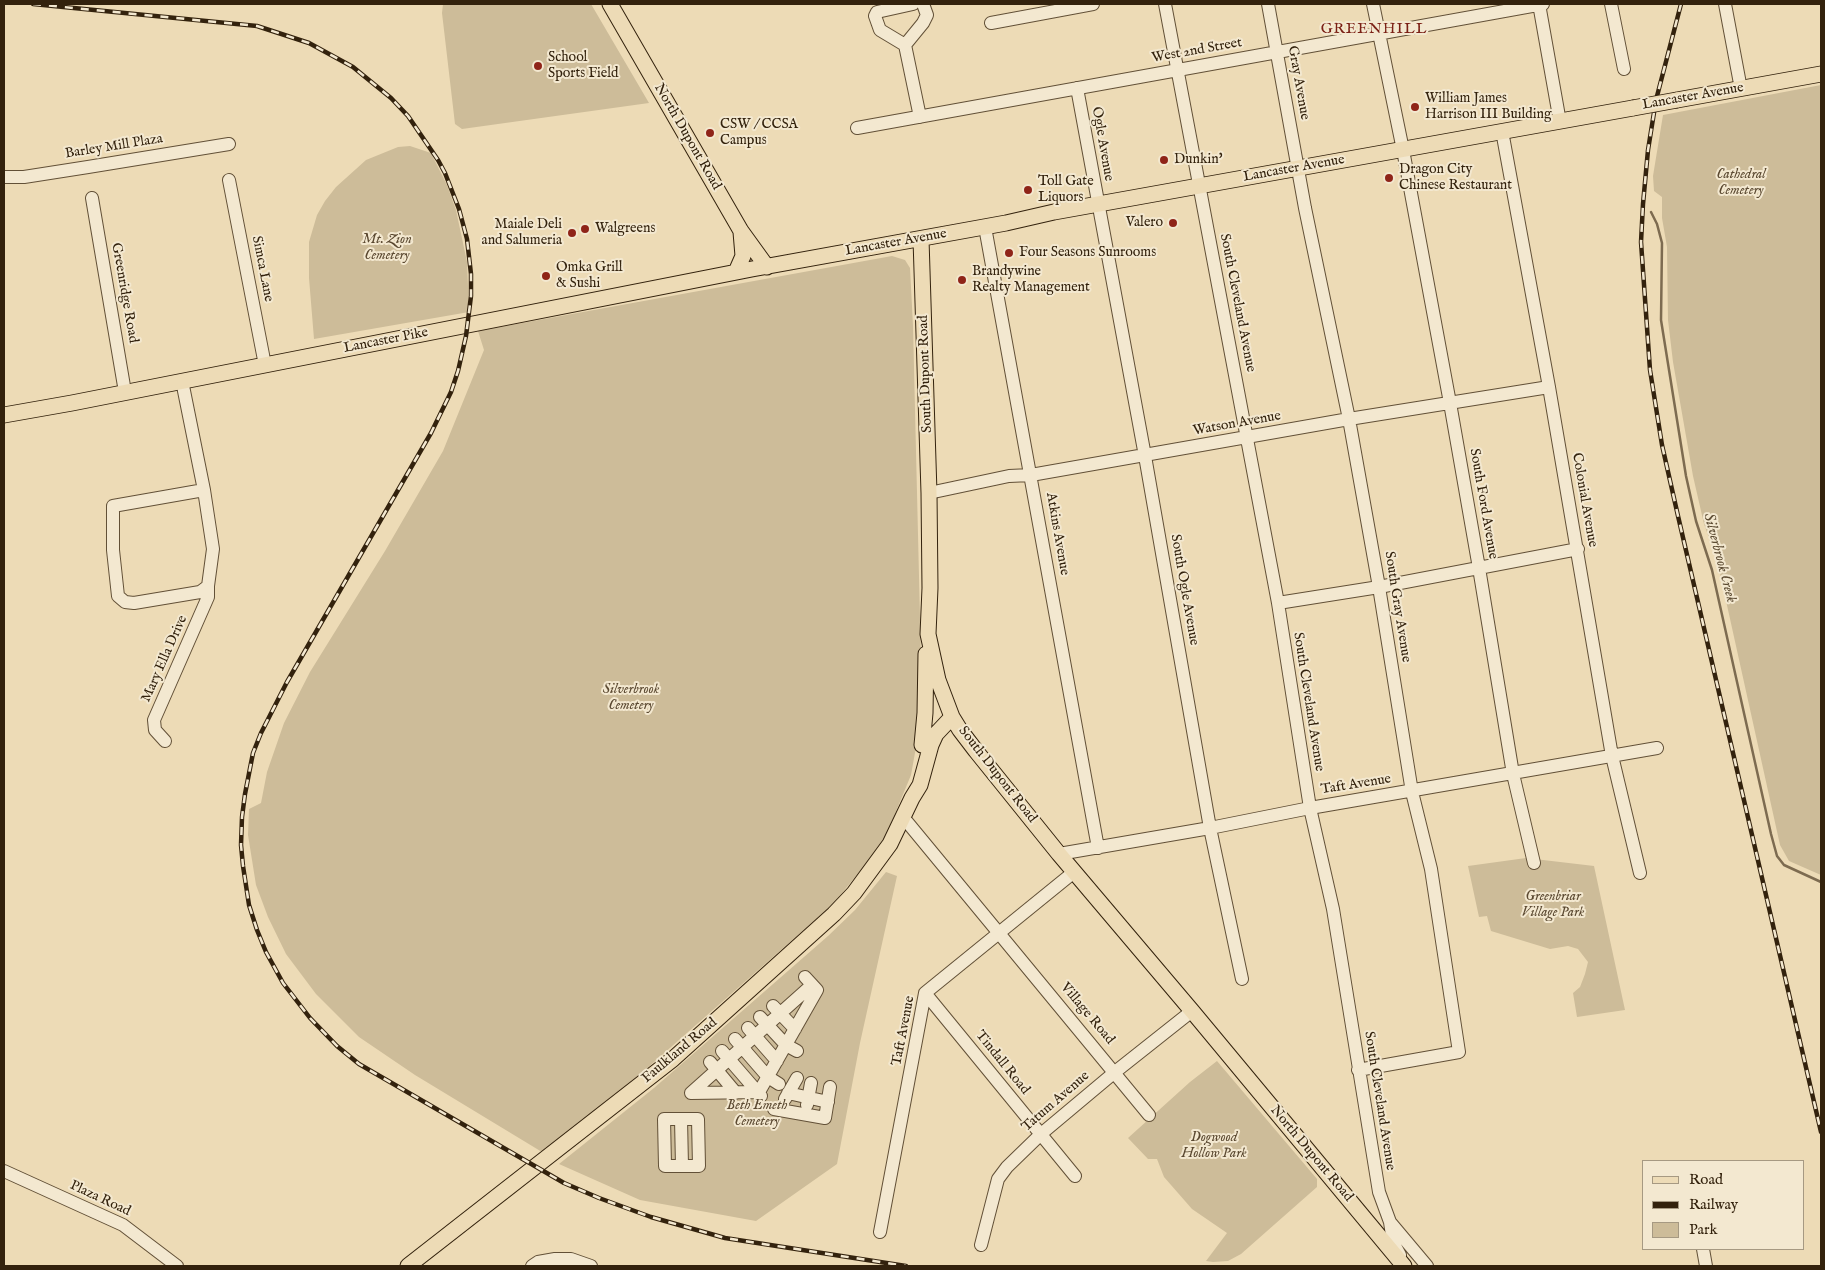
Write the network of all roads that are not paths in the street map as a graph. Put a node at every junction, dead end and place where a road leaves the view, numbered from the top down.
1 (610, 4) edge
2 (913, 4) edge
3 (922, 4) edge
4 (1093, 4) edge
5 (1165, 4) edge
6 (1268, 4) edge
7 (1373, 4) edge
8 (1540, 4) edge
9 (1611, 4) edge
10 (1724, 4) edge
11 (1062, 7) edge
12 (991, 23) dead end
13 (1378, 33) junction
14 (905, 45) junction
15 (1277, 52) junction
16 (1177, 69) junction
17 (1624, 69) dead end
18 (1821, 74) edge
19 (1077, 88) junction
20 (1741, 88) junction
21 (920, 117) junction
22 (1560, 122) junction
23 (857, 128) dead end
24 (1502, 131) junction
25 (229, 144) dead end
26 (1403, 150) junction
27 (1298, 168) junction
28 (4, 177) edge
29 (229, 180) dead end
30 (1198, 186) junction
31 (92, 198) dead end
32 (1098, 206) junction
33 (985, 227) junction
34 (741, 231) junction
35 (921, 239) junction
36 (767, 267) junction
37 (736, 272) junction
38 (265, 365) junction
39 (182, 382) junction
40 (1549, 387) junction
41 (125, 392) junction
42 (1450, 403) junction
43 (4, 415) edge
44 (1349, 419) junction
45 (1248, 438) junction
46 (1145, 456) junction
47 (1031, 475) junction
48 (204, 490) junction
49 (929, 493) junction
50 (1578, 549) junction
51 (1480, 568) junction
52 (208, 586) junction
53 (1379, 587) junction
54 (1278, 603) junction
55 (928, 634) junction
56 (952, 717) junction
57 (165, 741) dead end
58 (922, 745) junction
59 (1657, 748) dead end
60 (1612, 756) junction
61 (1513, 774) junction
62 (1412, 792) junction
63 (912, 798) junction
64 (1310, 808) junction
65 (903, 817) junction
66 (1210, 828) junction
67 (1098, 848) junction
68 (1059, 854) junction
69 (1534, 863) dead end
70 (1074, 872) junction
71 (1640, 873) dead end
72 (1000, 934) junction
73 (1242, 980) dead end
74 (925, 993) junction
75 (793, 1002) junction
76 (777, 1010) junction
77 (1192, 1011) junction
78 (804, 1014) junction
79 (764, 1021) junction
80 (795, 1029) junction
81 (751, 1032) junction
82 (1217, 1041) joint
83 (739, 1044) junction
84 (786, 1045) junction
85 (797, 1051) dead end
86 (726, 1055) junction
87 (777, 1061) junction
88 (713, 1066) junction
89 (1358, 1070) junction
90 (1115, 1072) junction
91 (768, 1076) junction
92 (779, 1084) dead end
93 (810, 1091) junction
94 (736, 1092) junction
95 (760, 1095) junction
96 (806, 1114) junction
97 (1149, 1115) dead end
98 (1041, 1134) junction
99 (683, 1135) junction
100 (664, 1142) junction
101 (698, 1142) junction
102 (4, 1172) edge
103 (1075, 1176) dead end
104 (1390, 1222) junction
105 (880, 1232) dead end
106 (980, 1244) dead end
107 (1703, 1250) edge
108 (176, 1266) edge
109 (408, 1266) edge
110 (532, 1266) edge
111 (591, 1266) edge
112 (1405, 1266) edge
113 (1427, 1266) edge
114 (1706, 1266) edge

1 - 34 main road, North Dupont Road
2 - 14 street
3 - 14 street
4 - 11 street
5 - 16 street, South Cleveland Avenue
6 - 15 street, Gray Avenue
7 - 13 street, South Ford Avenue
8 - 13 street, West 2nd Street
8 - 22 street
9 - 17 street
10 - 20 street
11 - 12 street
13 - 15 street, West 2nd Street
13 - 26 street, South Ford Avenue
14 - 21 street
15 - 16 street, West 2nd Street
15 - 27 street, Gray Avenue
16 - 19 street, West 2nd Street
16 - 30 street, South Cleveland Avenue
18 - 20 main road, Lancaster Avenue
19 - 21 street, West 2nd Street
19 - 32 street, Ogle Avenue
20 - 22 main road, Lancaster Avenue, bridge
21 - 23 street, West 2nd Street
22 - 24 main road, Lancaster Avenue
24 - 26 main road, Lancaster Avenue
24 - 40 street, Colonial Avenue
25 - 28 street, Barley Mill Plaza
26 - 27 main road, Lancaster Avenue
26 - 42 street, South Ford Avenue
27 - 30 main road, Lancaster Avenue
27 - 44 street, South Gray Avenue
29 - 38 street, Simca Lane
30 - 32 main road, Lancaster Avenue
30 - 45 street, South Cleveland Avenue
31 - 41 street, Greenridge Road
32 - 33 main road, Lancaster Avenue
32 - 46 street, South Ogle Avenue
33 - 35 main road, Lancaster Avenue
33 - 47 street, Atkins Avenue
34 - 36 main road, North Dupont Road
34 - 37 main road
35 - 36 main road, Lancaster Avenue
35 - 49 main road, South Dupont Road
36 - 37 main road, Lancaster Pike
37 - 38 main road, Lancaster Pike
38 - 39 main road, Lancaster Pike
39 - 41 main road, Lancaster Pike
39 - 48 street, Mary Ella Drive
40 - 42 street, Watson Avenue
40 - 50 street, Colonial Avenue
41 - 43 main road, Lancaster Pike
42 - 44 street, Watson Avenue
42 - 51 street, South Ford Avenue
44 - 45 street, Watson Avenue
44 - 53 street, South Gray Avenue
45 - 46 street, Watson Avenue
45 - 54 street, South Cleveland Avenue
46 - 47 street, Watson Avenue
46 - 66 street, South Ogle Avenue
47 - 49 street, Watson Avenue
47 - 67 street, Atkins Avenue
48 - 52 street, Mary Ella Drive
48 - 52 street, Mary Ella Drive
49 - 55 main road, South Dupont Road
50 - 51 street
50 - 60 street, Colonial Avenue
51 - 53 street
51 - 61 street, South Ford Avenue
52 - 57 street, Mary Ella Drive
53 - 54 street
53 - 62 street, South Gray Avenue
54 - 64 street, South Cleveland Avenue
55 - 56 main road, South Dupont Road
55 - 58 main road
56 - 58 main road, Faulkland Road
56 - 63 main road, Faulkland Road
56 - 68 main road, South Dupont Road
58 - 63 main road, Faulkland Road
59 - 60 street, Taft Avenue
60 - 61 street, Taft Avenue
60 - 71 street, Colonial Avenue
61 - 62 street, Taft Avenue
61 - 69 street, South Ford Avenue
62 - 64 street, Taft Avenue
62 - 89 street, South Gray Avenue
63 - 65 main road, Faulkland Road
64 - 66 street, Taft Avenue
64 - 89 street, South Cleveland Avenue
65 - 72 street, Village Road
65 - 109 main road, Faulkland Road
66 - 67 street, Taft Avenue
66 - 73 street, South Ogle Avenue
67 - 68 street, Taft Avenue
68 - 70 main road, South Dupont Road
70 - 72 street, Taft Avenue
70 - 77 main road, South Dupont Road
72 - 74 street, Taft Avenue
72 - 90 street, Village Road
74 - 98 street, Tindall Road
74 - 105 street, Taft Avenue
75 - 76 street
75 - 78 street
75 - 78 street
76 - 79 street
76 - 80 street
77 - 82 main road, South Dupont Road
77 - 90 street, Tatum Avenue
78 - 80 street
79 - 81 street
79 - 84 street
80 - 84 street
81 - 83 street
81 - 87 street
82 - 112 main road, North Dupont Road
83 - 86 street
83 - 91 street
84 - 85 street
84 - 87 street
86 - 88 street
86 - 95 street
87 - 91 street
88 - 94 street
88 - 94 street
89 - 104 street, South Cleveland Avenue
90 - 97 street, Village Road
90 - 98 street, Tatum Avenue
91 - 92 street
91 - 95 street
93 - 96 street
93 - 96 street
93 - 96 street
94 - 95 street
98 - 103 street, Tindall Road
98 - 106 street, Tatum Avenue
99 - 100 street
99 - 100 street
99 - 100 street
99 - 101 street
99 - 101 street
99 - 101 street
102 - 108 street, Plaza Road
104 - 112 street, South Cleveland Avenue
104 - 113 street, South Cleveland Avenue
107 - 114 street
110 - 111 street

